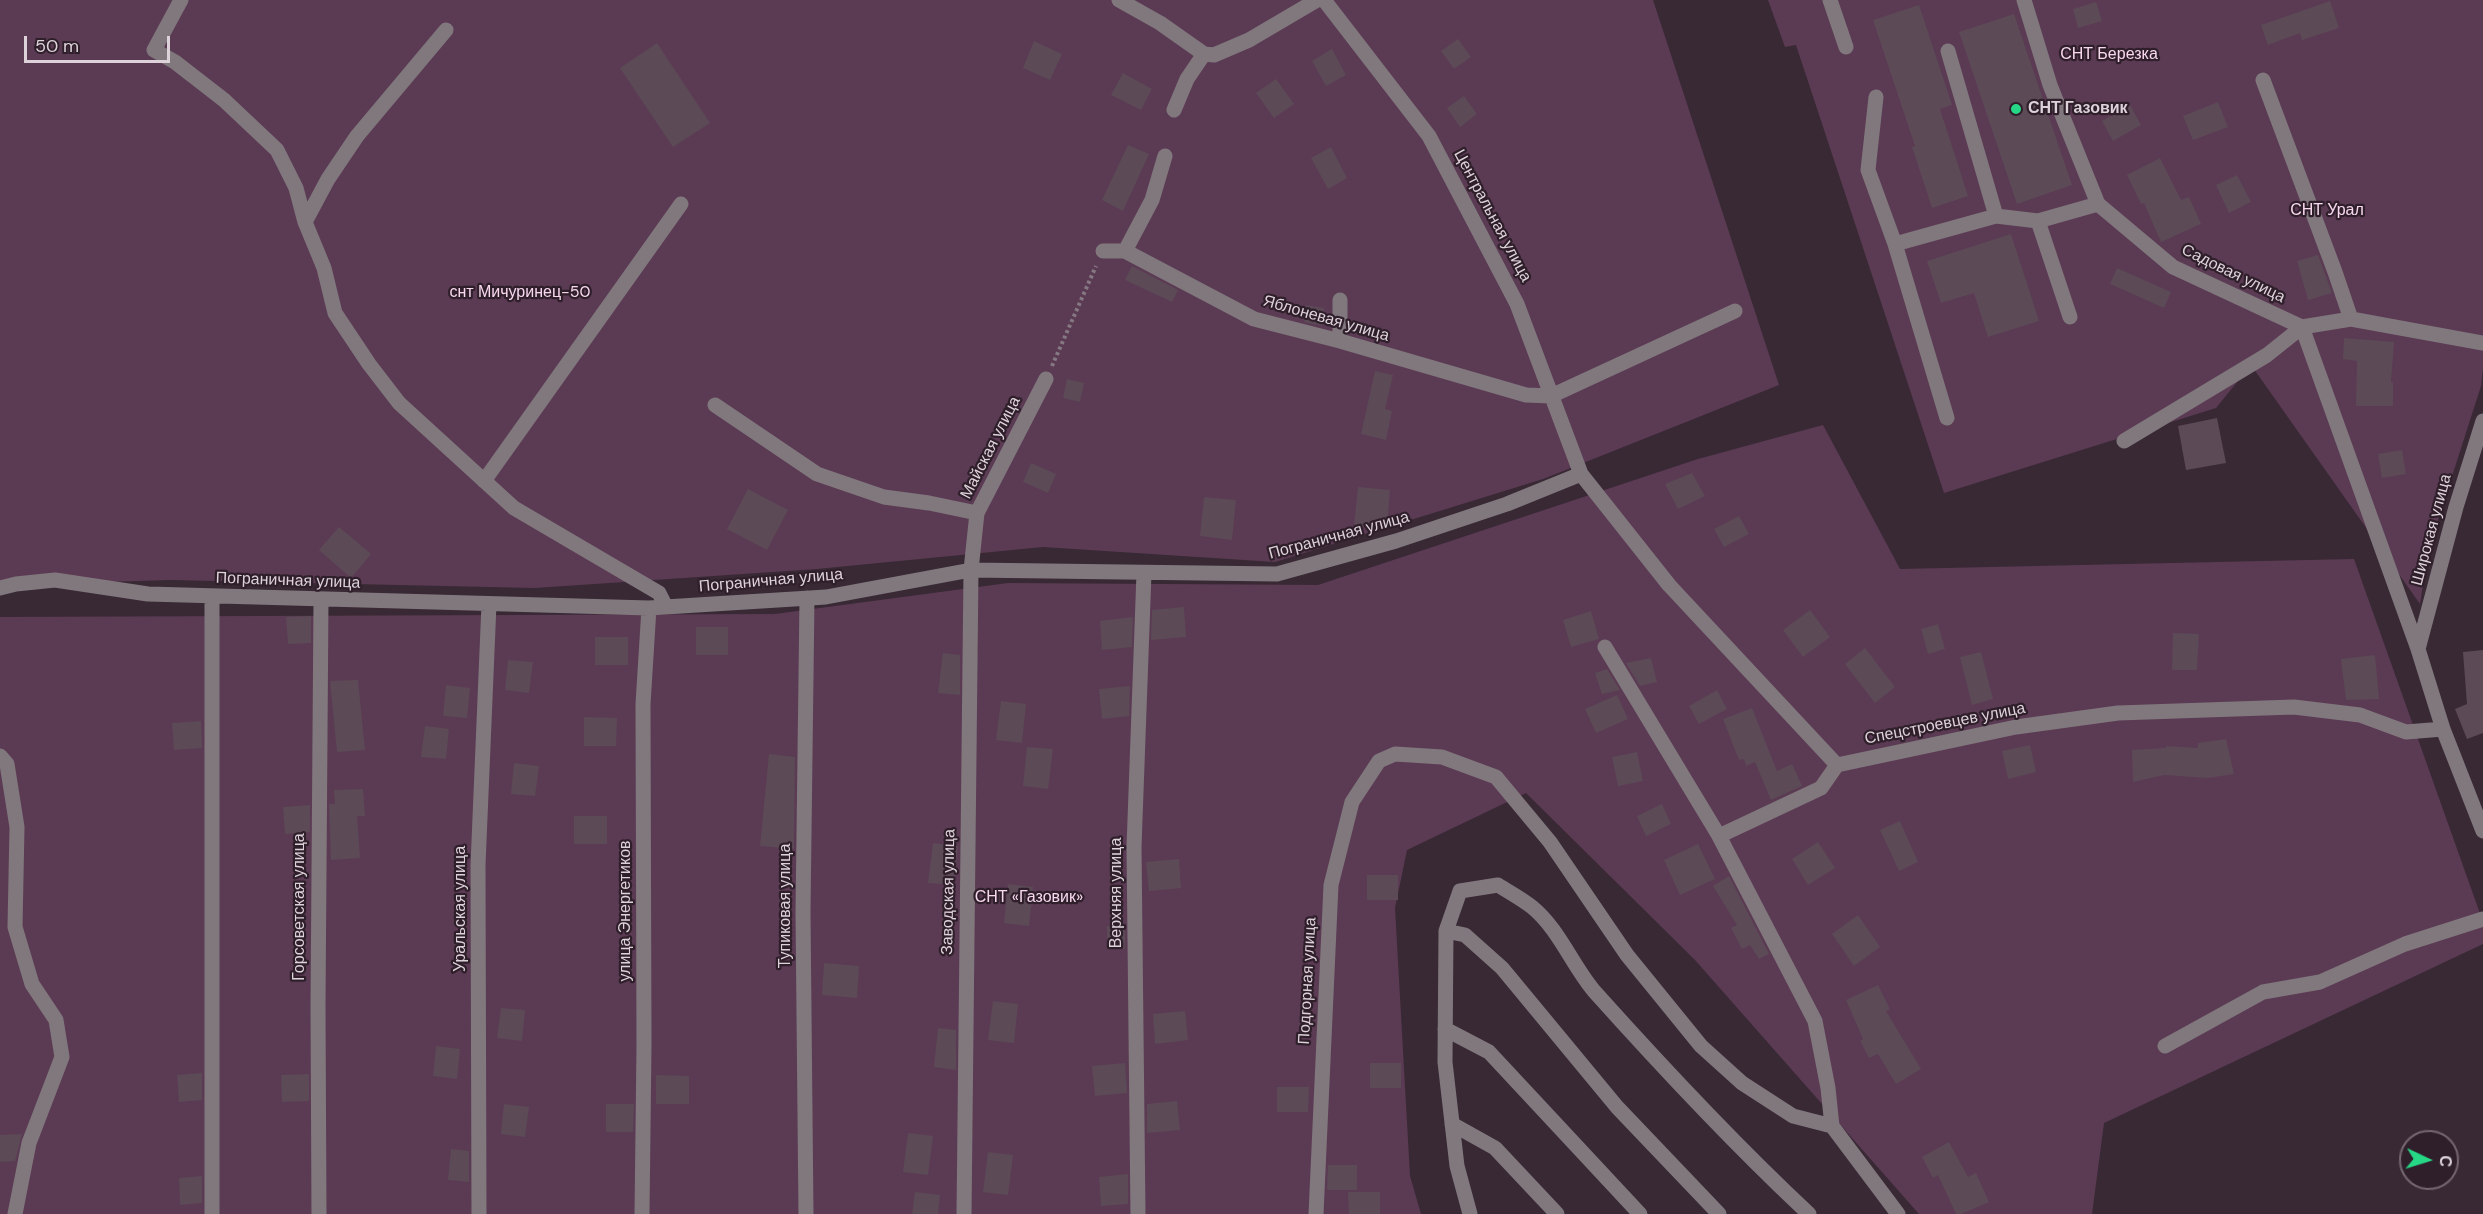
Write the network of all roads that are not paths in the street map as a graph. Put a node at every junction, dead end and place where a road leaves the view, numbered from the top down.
1 (181, 0) edge
2 (1119, 0) edge
3 (1317, 0) edge
4 (1324, 0) edge
5 (1830, 0) edge
6 (2024, 0) edge
7 (446, 30) dead end
8 (1846, 47) dead end
9 (1947, 51) dead end
10 (1204, 54) junction
11 (2263, 80) dead end
12 (1876, 97) dead end
13 (1174, 110) dead end
14 (1165, 156) dead end
15 (681, 204) dead end
16 (2098, 204) junction
17 (1996, 216) junction
18 (2038, 221) junction
19 (305, 222) junction
20 (1895, 244) junction
21 (1103, 251) road end
22 (1125, 251) junction
23 (1340, 300) dead end
24 (1735, 311) dead end
25 (2070, 317) dead end
26 (2350, 320) junction
27 (2302, 327) junction
28 (1340, 341) junction
29 (2483, 343) edge
30 (1046, 379) road end
31 (1551, 396) junction
32 (715, 405) dead end
33 (1947, 418) dead end
34 (2483, 421) edge
35 (2124, 441) dead end
36 (1581, 474) junction
37 (484, 481) junction
38 (977, 513) junction
39 (971, 570) junction
40 (1144, 573) junction
41 (0, 588) edge
42 (212, 597) junction
43 (807, 598) junction
44 (321, 600) junction
45 (489, 604) junction
46 (666, 607) junction
47 (649, 608) junction
48 (1605, 647) dead end
49 (2418, 649) junction
50 (2443, 729) junction
51 (0, 756) edge
52 (1837, 765) junction
53 (2483, 831) edge
54 (1719, 837) junction
55 (2483, 919) edge
56 (1446, 931) junction
57 (1445, 1029) junction
58 (2165, 1046) dead end
59 (1452, 1124) junction
60 (1832, 1126) junction
61 (15, 1214) edge
62 (212, 1214) edge
63 (319, 1214) edge
64 (479, 1214) edge
65 (642, 1214) edge
66 (806, 1214) edge
67 (964, 1214) edge
68 (1138, 1214) edge
69 (1316, 1214) edge
70 (1470, 1214) edge
71 (1557, 1214) edge
72 (1640, 1214) edge
73 (1719, 1214) edge
74 (1809, 1214) edge
75 (1898, 1214) edge

1 - 19 street
2 - 10 street
3 - 10 street
4 - 31 street, Центральная улица
5 - 8 street
6 - 16 street, Садовая улица
7 - 19 street
9 - 17 street
10 - 13 street
11 - 26 street
12 - 20 street
14 - 22 street
15 - 37 street
16 - 18 street
16 - 27 street, Садовая улица
17 - 18 street
17 - 20 street
18 - 25 street
19 - 37 street
20 - 33 street
21 - 22 street, Яблоневая улица
22 - 28 street, Яблоневая улица
23 - 28 street
24 - 31 street
26 - 27 street
26 - 29 street
27 - 35 street
27 - 49 street
28 - 31 street, Яблоневая улица
30 - 38 street, Майская улица
31 - 36 street, Центральная улица
32 - 38 street
34 - 49 street, Широкая улица
36 - 40 street, Пограничная улица
36 - 52 street
37 - 46 street
38 - 39 street, Майская улица
39 - 40 street, Пограничная улица
39 - 43 street, Пограничная улица
39 - 67 street, Заводская улица
40 - 68 street, Верхняя улица
41 - 42 street, Пограничная улица
42 - 44 street, Пограничная улица
42 - 62 street
43 - 46 street, Пограничная улица
43 - 66 street, Тупиковая улица
44 - 45 street, Пограничная улица
44 - 63 street, Горсоветская улица
45 - 47 street, Пограничная улица
45 - 64 street, Уральская улица
46 - 47 street, Пограничная улица
47 - 65 street, улица Энергетиков
48 - 54 street
49 - 50 street
50 - 52 street, Спецстроевцев улица
50 - 53 street
51 - 61 street
52 - 54 street
54 - 60 street
55 - 58 street
56 - 57 street
56 - 73 street
56 - 74 street
57 - 59 street
57 - 72 street
59 - 70 street
59 - 71 street
60 - 69 street, Подгорная улица
60 - 75 street

